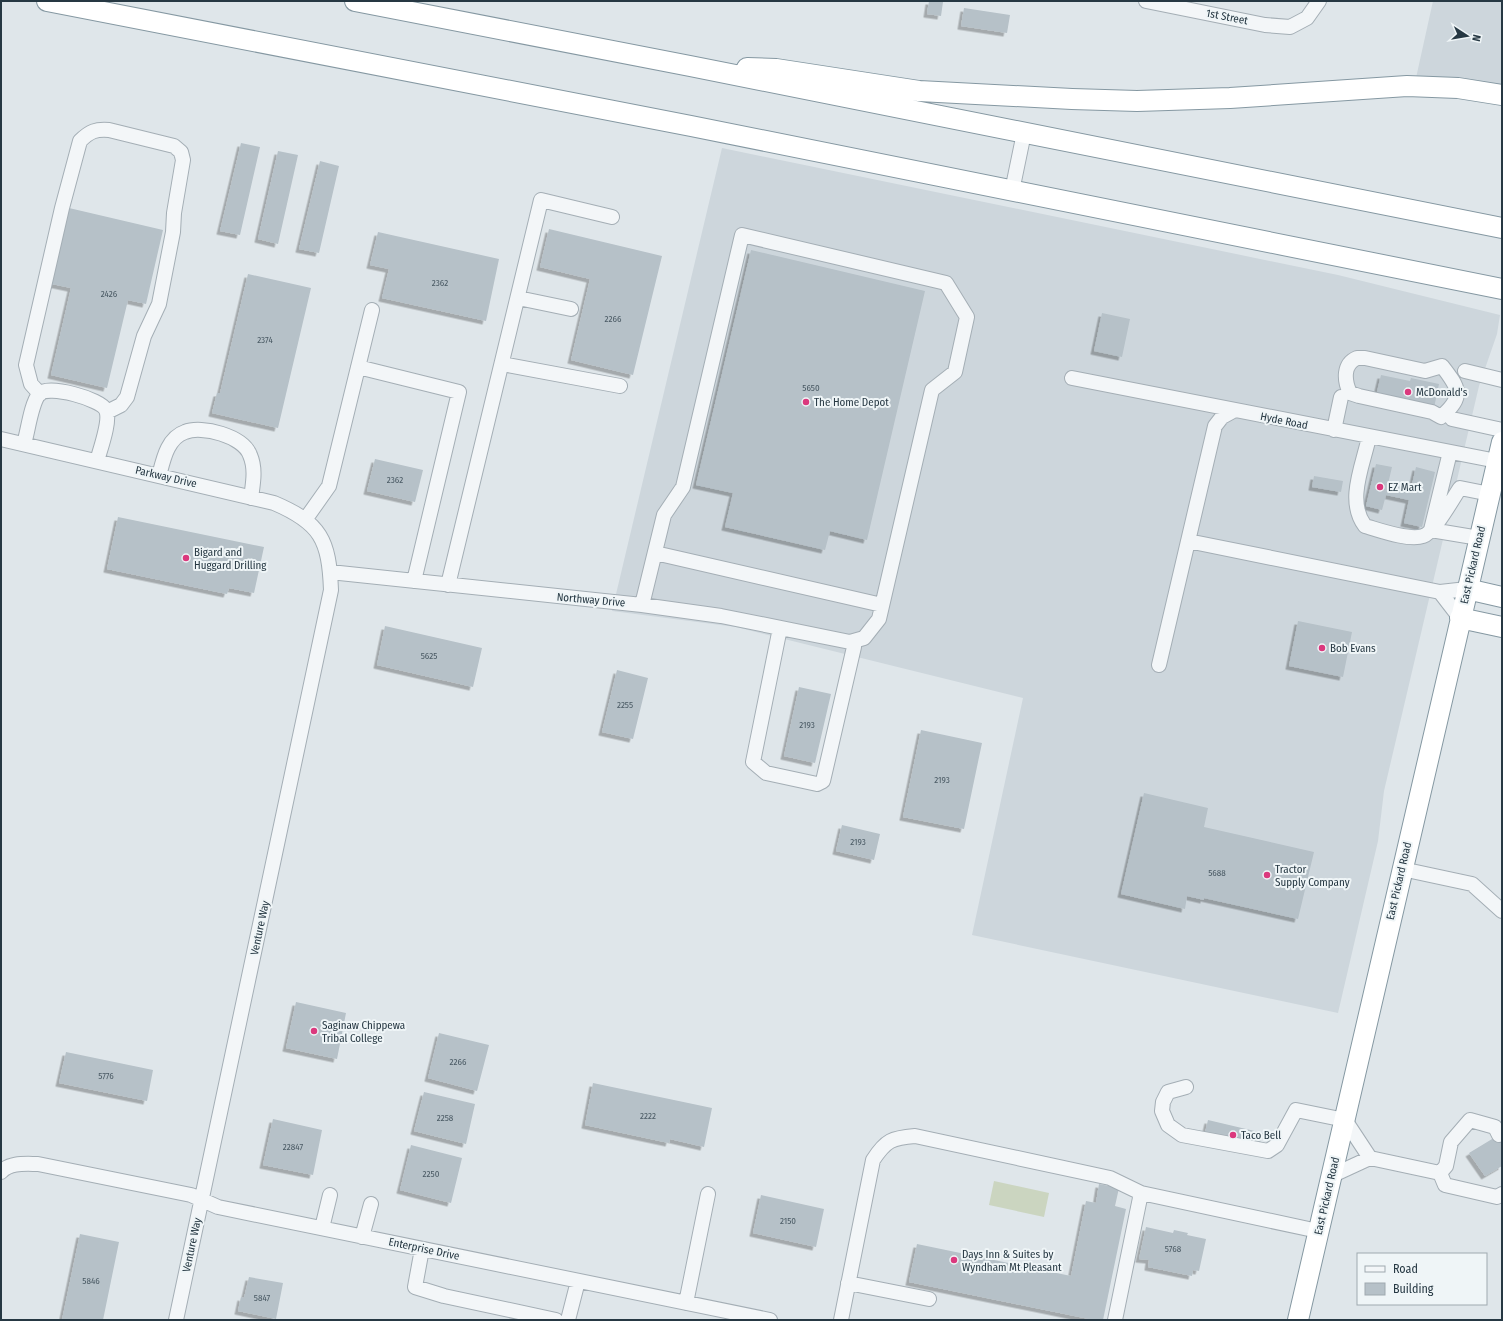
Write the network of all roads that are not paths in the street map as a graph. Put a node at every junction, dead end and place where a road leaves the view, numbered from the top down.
1 (47, 1) edge
2 (355, 1) edge
3 (1146, 1) edge
4 (1318, 1) edge
5 (690, 66) junction
6 (1502, 96) edge
7 (1024, 133) junction
8 (1012, 191) junction
9 (612, 217) dead end
10 (1502, 228) edge
11 (1496, 288) edge
12 (518, 298) junction
13 (571, 309) dead end
14 (372, 310) dead end
15 (502, 364) junction
16 (1442, 366) joint
17 (358, 367) junction
18 (1465, 372) dead end
19 (1072, 378) dead end
20 (1502, 380) edge
21 (620, 386) dead end
22 (40, 394) junction
23 (1341, 397) dead end
24 (1233, 411) junction
25 (107, 412) junction
26 (1452, 419) dead end
27 (1334, 430) junction
28 (1502, 430) edge
29 (1369, 437) junction
30 (1, 438) edge
31 (1502, 442) edge
32 (24, 444) junction
33 (1450, 452) junction
34 (97, 461) junction
35 (1497, 461) junction
36 (159, 476) junction
37 (1442, 484) junction
38 (1460, 488) junction
39 (1490, 494) junction
40 (251, 498) junction
41 (305, 520) junction
42 (1431, 530) junction
43 (321, 536) joint
44 (1479, 538) junction
45 (1188, 542) junction
46 (655, 553) junction
47 (330, 572) junction
48 (414, 581) junction
49 (448, 585) junction
50 (1467, 589) junction
51 (1440, 592) junction
52 (1502, 597) edge
53 (642, 605) junction
54 (882, 605) junction
55 (1460, 618) junction
56 (1502, 627) edge
57 (780, 628) junction
58 (850, 642) junction
59 (1159, 665) dead end
60 (1402, 869) junction
61 (1502, 911) edge
62 (1186, 1087) dead end
63 (1345, 1120) junction
64 (1499, 1135) dead end
65 (1370, 1158) junction
66 (1, 1172) edge
67 (1440, 1173) junction
68 (1332, 1176) junction
69 (1142, 1193) junction
70 (708, 1194) dead end
71 (1502, 1194) edge
72 (330, 1195) dead end
73 (202, 1200) junction
74 (371, 1204) dead end
75 (322, 1228) junction
76 (1318, 1231) junction
77 (362, 1237) junction
78 (422, 1249) junction
79 (578, 1281) junction
80 (848, 1283) junction
81 (928, 1300) dead end
82 (686, 1303) junction
83 (176, 1320) edge
84 (556, 1320) edge
85 (568, 1320) edge
86 (770, 1320) edge
87 (841, 1320) edge
88 (1115, 1320) edge
89 (1298, 1320) edge

1 - 8 highway
2 - 5 highway
3 - 4 street, 1st Street
5 - 6 highway
5 - 7 highway
7 - 8 street
7 - 10 highway
8 - 11 highway
9 - 12 street
12 - 13 street
12 - 15 street
14 - 17 street
15 - 21 street
15 - 49 street
16 - 16 street
17 - 41 street
17 - 48 street
18 - 20 street
19 - 24 street, Hyde Road
22 - 25 street
22 - 25 street
22 - 32 street
23 - 27 street
24 - 27 street, Hyde Road
24 - 45 street
25 - 34 street
26 - 28 street
27 - 29 street, Hyde Road
29 - 33 street, Hyde Road
29 - 42 street
30 - 32 street, Parkway Drive
31 - 35 highway, East Pickard Road
32 - 34 street, Parkway Drive
33 - 35 street, Hyde Road
33 - 37 street
34 - 36 street, Parkway Drive
35 - 39 highway, East Pickard Road
36 - 40 street, Parkway Drive
36 - 40 street
37 - 38 street
37 - 42 street
38 - 39 street
38 - 42 street
39 - 44 highway, East Pickard Road
40 - 41 street, Parkway Drive
41 - 43 street, Parkway Drive
42 - 44 street
43 - 47 street, Venture Way
44 - 50 highway, East Pickard Road
45 - 51 street
45 - 59 street
46 - 53 street
46 - 54 street
46 - 54 street
47 - 48 street, Northway Drive
47 - 73 street, Venture Way
48 - 49 street, Northway Drive
49 - 53 street, Northway Drive
50 - 51 street
50 - 52 highway
50 - 55 highway, East Pickard Road
51 - 55 street
53 - 57 street, Northway Drive
54 - 58 street
55 - 56 highway
55 - 60 highway, East Pickard Road
57 - 58 street, Northway Drive
57 - 58 street
60 - 61 street
60 - 63 highway, East Pickard Road
62 - 63 street
63 - 65 street
63 - 68 highway, East Pickard Road
64 - 67 street
65 - 67 street
65 - 68 street
66 - 73 street, Enterprise Drive
67 - 71 street
68 - 76 highway, East Pickard Road
69 - 76 street
69 - 80 street
69 - 88 street
70 - 82 street
72 - 75 street
73 - 75 street, Enterprise Drive
73 - 83 street, Venture Way
74 - 77 street
75 - 77 street, Enterprise Drive
76 - 89 highway, East Pickard Road
77 - 78 street, Enterprise Drive
78 - 79 street, Enterprise Drive
78 - 84 street
79 - 82 street, Enterprise Drive
79 - 85 street
80 - 81 street
80 - 87 street
82 - 86 street, Enterprise Drive

